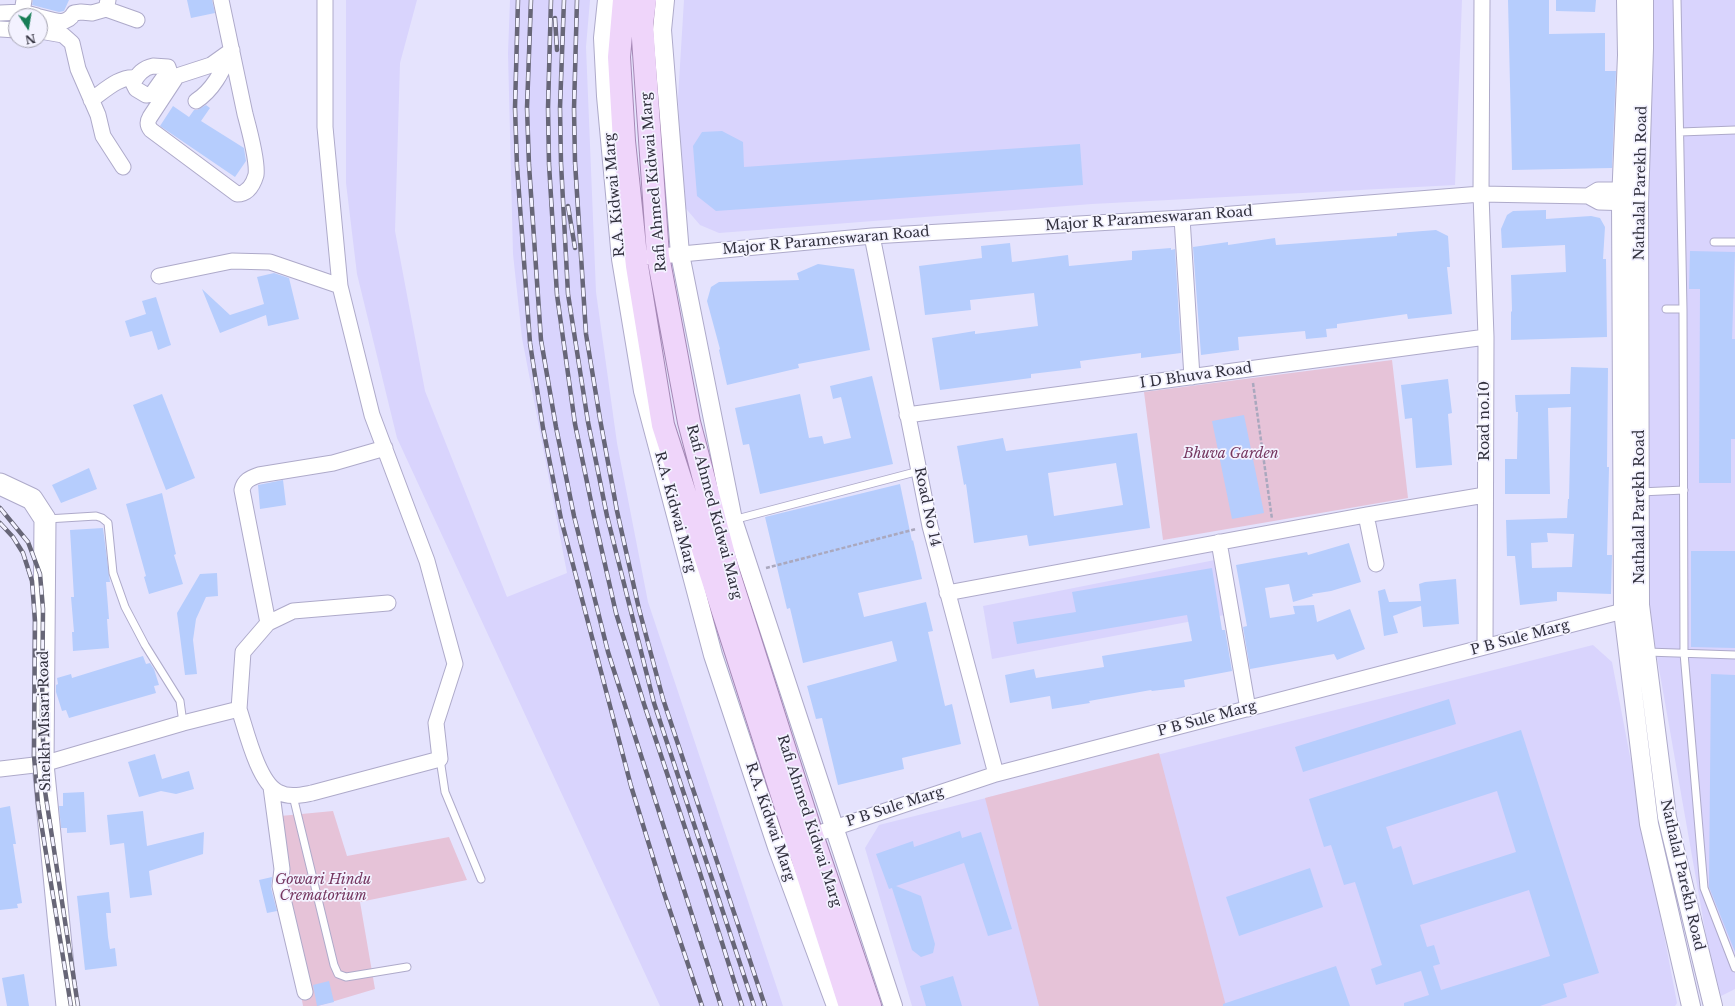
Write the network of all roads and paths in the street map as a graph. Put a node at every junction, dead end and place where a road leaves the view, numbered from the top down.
1 (222, 0) edge
2 (325, 0) edge
3 (607, 0) edge
4 (624, 0) edge
5 (645, 0) edge
6 (665, 0) edge
7 (1482, 0) edge
8 (1626, 0) edge
9 (1644, 0) edge
10 (1677, 0) edge
11 (107, 5) edge
12 (23, 6) edge
13 (75, 7) edge
14 (0, 14) edge
15 (48, 19) edge
16 (137, 20) dead end
17 (48, 32) edge
18 (232, 50) junction
19 (131, 80) dead end
20 (91, 100) junction
21 (196, 101) dead end
22 (1735, 130) edge
23 (1680, 132) junction
24 (122, 167) dead end
25 (1481, 194) junction
26 (1621, 196) junction
27 (1639, 196) junction
28 (1182, 218) junction
29 (872, 236) junction
30 (1714, 242) dead end
31 (1735, 242) edge
32 (680, 254) junction
33 (658, 256) junction
34 (629, 259) junction
35 (159, 276) dead end
36 (340, 286) junction
37 (1666, 309) dead end
38 (1683, 309) junction
39 (1486, 336) junction
40 (1251, 368) junction
41 (1192, 377) junction
42 (907, 415) junction
43 (385, 448) junction
44 (919, 471) junction
45 (0, 484) edge
46 (1684, 490) junction
47 (1640, 492) junction
48 (1485, 495) junction
49 (1366, 515) junction
50 (45, 519) junction
51 (733, 520) junction
52 (930, 526) junction
53 (1273, 532) junction
54 (1219, 542) junction
55 (1376, 564) dead end
56 (749, 572) junction
57 (947, 593) junction
58 (388, 603) dead end
59 (1640, 604) junction
60 (1623, 611) junction
61 (268, 623) junction
62 (1485, 647) junction
63 (1646, 652) junction
64 (1684, 653) junction
65 (1735, 655) edge
66 (239, 709) junction
67 (1248, 709) junction
68 (183, 722) junction
69 (440, 759) junction
70 (44, 764) junction
71 (0, 769) edge
72 (996, 774) junction
73 (271, 787) junction
74 (293, 796) junction
75 (834, 827) junction
76 (805, 837) junction
77 (777, 847) junction
78 (481, 879) dead end
79 (407, 967) dead end
80 (1735, 968) edge
81 (305, 992) dead end
82 (67, 1006) edge
83 (836, 1006) edge
84 (850, 1006) edge
85 (870, 1006) edge
86 (893, 1006) edge
87 (1691, 1006) edge
88 (1713, 1006) edge

1 - 18 street
2 - 36 street
3 - 34 street, R.A. Kidwai Marg
4 - 34 main road
5 - 33 main road, Rafi Ahmed Kidwai Marg
6 - 32 street
7 - 25 street, Road no.10
8 - 26 street, Nathalal Parekh Road
9 - 27 street, Nathalal Parekh Road
10 - 23 lane
11 - 13 street
11 - 16 street
12 - 14 street
13 - 15 street
17 - 20 street
18 - 18 street
18 - 21 street
19 - 20 street
20 - 24 street
22 - 23 lane
23 - 38 lane
25 - 26 street, Major R Parameswaran Road
25 - 28 street, Major R Parameswaran Road
25 - 39 street, Road no.10
26 - 27 street, Major R Parameswaran Road
26 - 60 street, Nathalal Parekh Road
27 - 47 street, Nathalal Parekh Road
28 - 29 street, Major R Parameswaran Road
28 - 41 street
29 - 32 street, Major R Parameswaran Road
29 - 42 street, Road No 14
30 - 31 lane
32 - 33 street, Major R Parameswaran Road
32 - 51 street
33 - 34 street, Major R Parameswaran Road
33 - 76 main road, Rafi Ahmed Kidwai Marg
34 - 76 main road
34 - 77 street, R.A. Kidwai Marg
35 - 36 street
36 - 43 street
37 - 38 lane
38 - 46 lane
39 - 40 street, I D Bhuva Road
39 - 48 street, Road no.10
40 - 41 street, I D Bhuva Road
40 - 53 path
41 - 42 street, I D Bhuva Road
42 - 44 street, Road No 14
43 - 61 street
43 - 69 street
44 - 51 lane
44 - 52 street, Road No 14
45 - 50 main road
46 - 47 lane
46 - 64 lane
47 - 59 street, Nathalal Parekh Road
48 - 49 street
48 - 62 street, Road no.10
49 - 53 street
49 - 55 street
50 - 68 lane
50 - 70 main road, Sheikh Misari Road
51 - 56 street
52 - 56 path
52 - 57 street, Road No 14
53 - 54 street
54 - 57 street
54 - 67 street
56 - 75 street
57 - 72 street, Road No 14
58 - 61 street
59 - 60 street, P B Sule Marg
59 - 63 street, Nathalal Parekh Road
60 - 62 street, P B Sule Marg
60 - 87 street, Nathalal Parekh Road
61 - 66 street
62 - 67 street, P B Sule Marg
63 - 64 lane
63 - 88 street, Nathalal Parekh Road
64 - 65 lane
64 - 80 lane
66 - 68 street
66 - 73 street
67 - 72 street, P B Sule Marg
68 - 70 street
69 - 74 street
69 - 78 lane
70 - 71 street
70 - 82 main road, Sheikh Misari Road
72 - 75 street, P B Sule Marg
73 - 74 street
73 - 81 street
74 - 79 lane
75 - 76 street, P B Sule Marg
75 - 86 street
76 - 77 street, P B Sule Marg
76 - 84 main road
76 - 85 main road, Rafi Ahmed Kidwai Marg
77 - 83 street, R.A. Kidwai Marg

